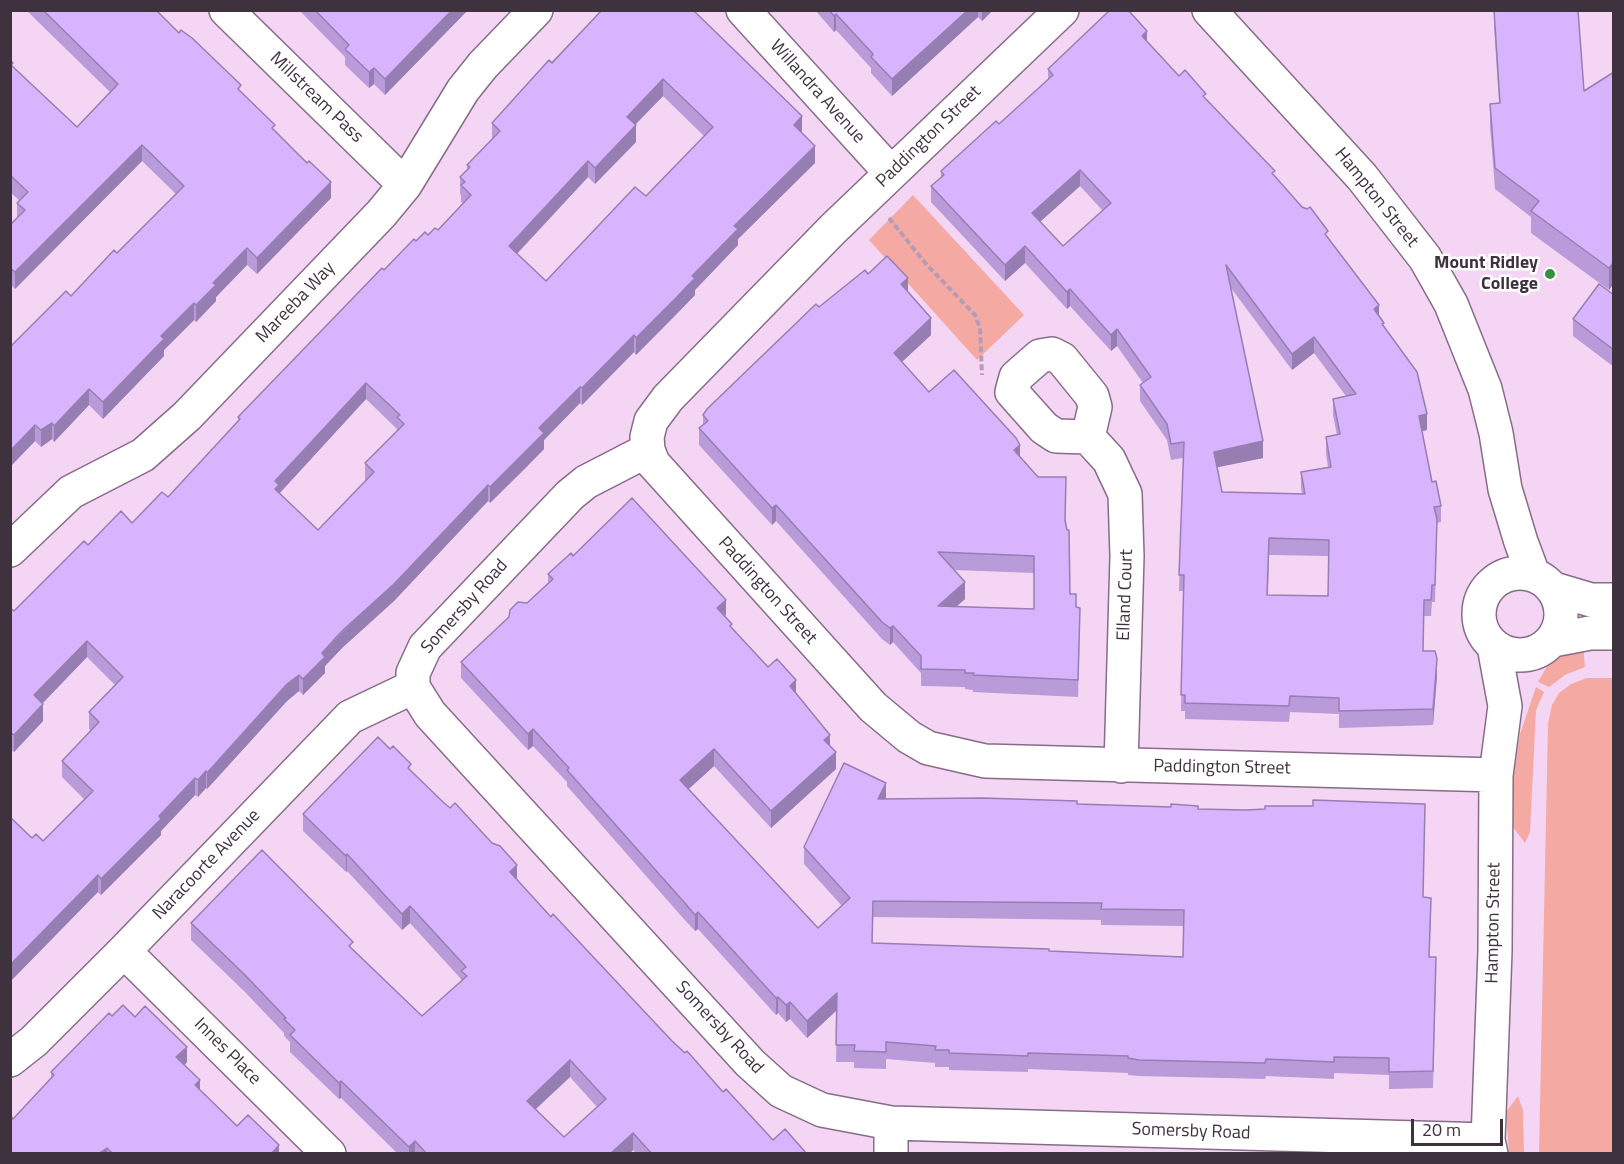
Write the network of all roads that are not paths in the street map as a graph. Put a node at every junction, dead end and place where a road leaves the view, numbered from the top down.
1 (226, 10) edge
2 (536, 10) edge
3 (743, 10) edge
4 (1062, 10) edge
5 (1209, 10) edge
6 (891, 173) junction
7 (405, 185) junction
8 (1088, 437) dead end
9 (648, 450) junction
10 (1505, 489) junction
11 (10, 550) edge
12 (1495, 581) junction
13 (1544, 582) junction
14 (1614, 600) edge
15 (1614, 633) edge
16 (1494, 646) junction
17 (1544, 646) junction
18 (413, 687) junction
19 (1505, 706) junction
20 (1121, 766) junction
21 (1496, 774) junction
22 (124, 951) junction
23 (10, 1060) edge
24 (891, 1138) edge
25 (1487, 1149) edge
26 (329, 1154) edge

1 - 7 street, Millstream Pass
2 - 7 street, Mareeba Way
3 - 6 street, Willandra Avenue
4 - 6 street, Paddington Street
5 - 10 street, Hampton Street
6 - 9 street, Paddington Street
7 - 11 street, Mareeba Way
8 - 20 street, Elland Court
9 - 18 street, Somersby Road
9 - 20 street, Paddington Street
10 - 12 street, Hampton Street
10 - 13 street, Hampton Street
12 - 13 street
12 - 16 street
13 - 14 street
13 - 17 street
15 - 17 street
16 - 17 street
16 - 19 street, Hampton Street
17 - 19 street, Hampton Street
18 - 22 street, Naracoorte Avenue
18 - 24 street, Somersby Road
19 - 21 street, Hampton Street
20 - 21 street, Paddington Street
21 - 25 street, Hampton Street
22 - 23 street, Naracoorte Avenue
22 - 26 street, Innes Place
24 - 25 street, Somersby Road

